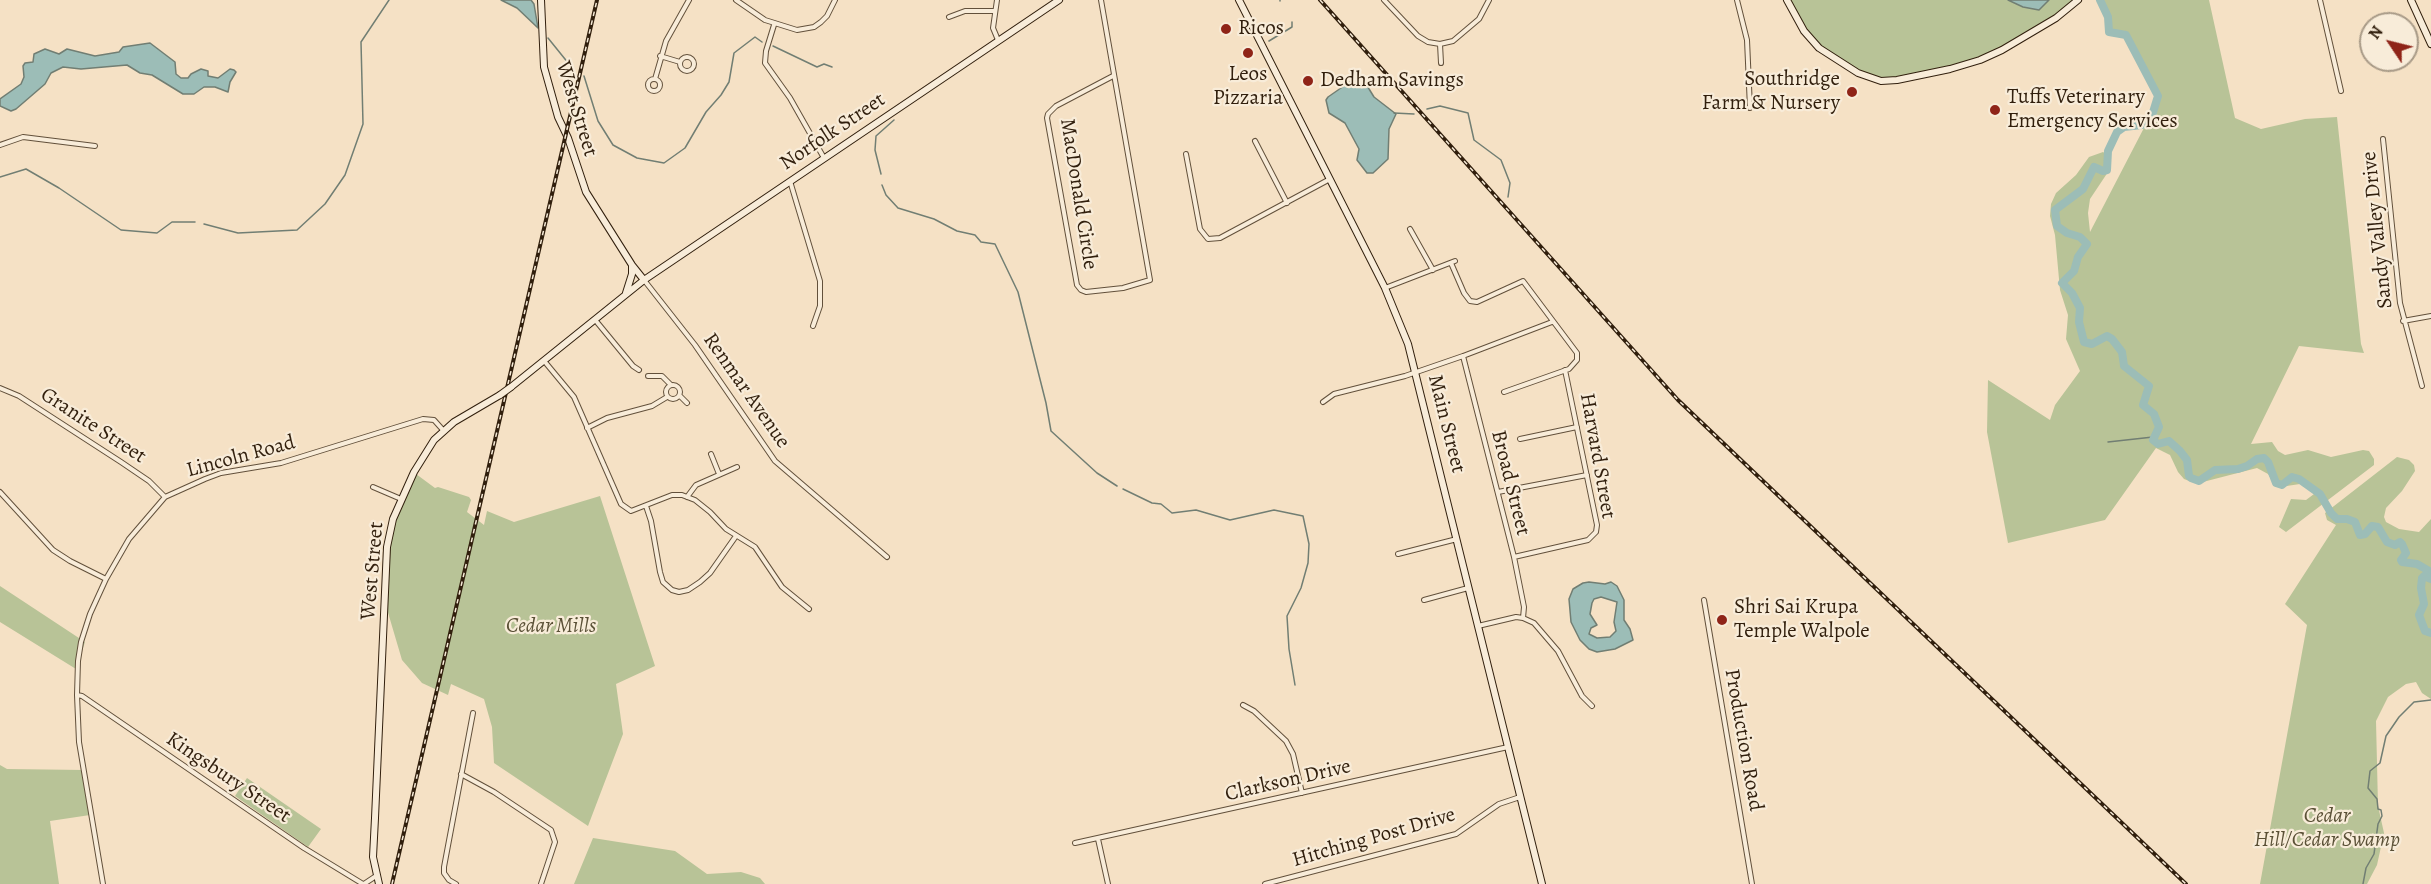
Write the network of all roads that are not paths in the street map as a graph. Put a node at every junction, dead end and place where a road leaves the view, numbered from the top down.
1 (541, 0) edge
2 (689, 0) edge
3 (736, 0) edge
4 (835, 0) edge
5 (997, 0) edge
6 (1059, 0) edge
7 (1101, 0) edge
8 (1239, 0) edge
9 (1384, 0) edge
10 (1488, 0) edge
11 (1737, 0) edge
12 (1787, 0) edge
13 (2078, 0) edge
14 (2320, 0) edge
15 (2410, 0) edge
16 (995, 11) junction
17 (949, 17) dead end
18 (774, 25) junction
19 (998, 41) junction
20 (1440, 44) junction
21 (2431, 44) edge
22 (660, 56) junction
23 (680, 62) dead end
24 (1441, 63) dead end
25 (1113, 76) junction
26 (655, 79) dead end
27 (2341, 91) dead end
28 (1750, 108) dead end
29 (2383, 139) dead end
30 (1255, 141) dead end
31 (0, 145) edge
32 (95, 146) dead end
33 (1186, 154) dead end
34 (824, 158) junction
35 (1330, 180) junction
36 (790, 181) junction
37 (1287, 203) junction
38 (1410, 229) dead end
39 (632, 265) junction
40 (1433, 270) junction
41 (644, 280) junction
42 (1385, 288) junction
43 (626, 294) junction
44 (2431, 316) edge
45 (596, 321) junction
46 (2403, 321) junction
47 (1552, 322) junction
48 (813, 326) dead end
49 (1463, 356) junction
50 (545, 362) junction
51 (639, 370) dead end
52 (1565, 370) junction
53 (1416, 372) junction
54 (648, 376) dead end
55 (671, 385) junction
56 (2422, 387) dead end
57 (0, 388) edge
58 (1504, 392) dead end
59 (680, 396) junction
60 (667, 397) junction
61 (1323, 402) dead end
62 (687, 403) dead end
63 (1577, 427) junction
64 (587, 429) junction
65 (443, 430) junction
66 (1520, 439) dead end
67 (711, 454) dead end
68 (737, 467) dead end
69 (719, 474) junction
70 (1587, 476) junction
71 (373, 487) dead end
72 (0, 492) edge
73 (1498, 492) junction
74 (165, 497) junction
75 (687, 497) junction
76 (401, 499) junction
77 (646, 506) junction
78 (736, 536) junction
79 (1457, 539) junction
80 (1398, 554) dead end
81 (887, 557) dead end
82 (1514, 557) junction
83 (106, 579) junction
84 (1469, 588) junction
85 (1424, 600) dead end
86 (1704, 600) dead end
87 (809, 609) dead end
88 (1523, 618) junction
89 (1478, 626) junction
90 (77, 695) junction
91 (1243, 705) dead end
92 (1592, 706) dead end
93 (473, 713) dead end
94 (1508, 747) junction
95 (461, 774) junction
96 (1302, 793) junction
97 (1520, 797) junction
98 (1098, 839) junction
99 (1075, 843) dead end
100 (378, 881) edge
101 (104, 884) edge
102 (364, 884) edge
103 (456, 884) edge
104 (541, 884) edge
105 (1108, 884) edge
106 (1264, 884) edge
107 (1542, 884) edge
108 (1752, 884) edge

1 - 39 main road, West Street
2 - 22 street
3 - 18 street
4 - 18 street
5 - 16 street
6 - 19 main road, Norfolk Street
7 - 25 street, MacDonald Circle
8 - 35 main road, Main Street
9 - 20 street
10 - 20 street
11 - 28 street
12 - 13 main road
14 - 27 street
15 - 21 main road
16 - 17 street
16 - 19 street
18 - 34 street
19 - 34 main road, Norfolk Street
20 - 24 street
22 - 23 street
22 - 26 street
25 - 25 street, MacDonald Circle
29 - 46 street, Sandy Valley Drive
30 - 37 street
31 - 32 street
33 - 37 street
34 - 36 main road, Norfolk Street
35 - 37 street
35 - 42 main road, Main Street
36 - 41 main road, Norfolk Street
36 - 48 street
38 - 40 street
39 - 41 main road, West Street
39 - 43 main road
40 - 42 street
40 - 47 street
41 - 43 main road, Norfolk Street
41 - 81 street, Renmar Avenue
42 - 53 main road, Main Street
43 - 45 main road, West Street
44 - 46 street
45 - 50 main road, West Street
45 - 51 street
46 - 56 street, Sandy Valley Drive
47 - 49 street
47 - 52 street
49 - 53 street
49 - 73 street, Broad Street
50 - 64 street
50 - 65 main road, West Street, bridge
52 - 58 street
52 - 63 street, Harvard Street
53 - 61 street
53 - 79 main road, Main Street
54 - 55 street
55 - 59 street
55 - 60 street
57 - 74 street, Granite Street
59 - 60 street
59 - 62 street
60 - 64 street
63 - 66 street
63 - 70 street, Harvard Street
64 - 77 street
65 - 74 street, Lincoln Road
65 - 76 main road, West Street
67 - 69 street
68 - 69 street
69 - 75 street
70 - 73 street
70 - 82 street, Harvard Street
71 - 76 street
72 - 83 street
73 - 82 street, Broad Street
74 - 83 street, Lincoln Road
75 - 77 street
75 - 78 street
76 - 100 main road, West Street
77 - 78 street
78 - 87 street
79 - 80 street
79 - 84 main road, Main Street
82 - 88 street, Broad Street
83 - 90 street, Lincoln Road
84 - 85 street
84 - 89 main road, Main Street
86 - 108 street, Production Road
88 - 89 street
88 - 92 street
89 - 94 main road, Main Street
90 - 101 street, Lincoln Road
90 - 102 street, Kingsbury Street
91 - 96 street
93 - 95 street
94 - 96 street, Clarkson Drive
94 - 97 main road, Main Street
95 - 103 street
95 - 104 street
96 - 98 street, Clarkson Drive
97 - 106 street, Hitching Post Drive
97 - 107 main road, Main Street
98 - 99 street, Clarkson Drive
98 - 105 street
100 - 102 street

